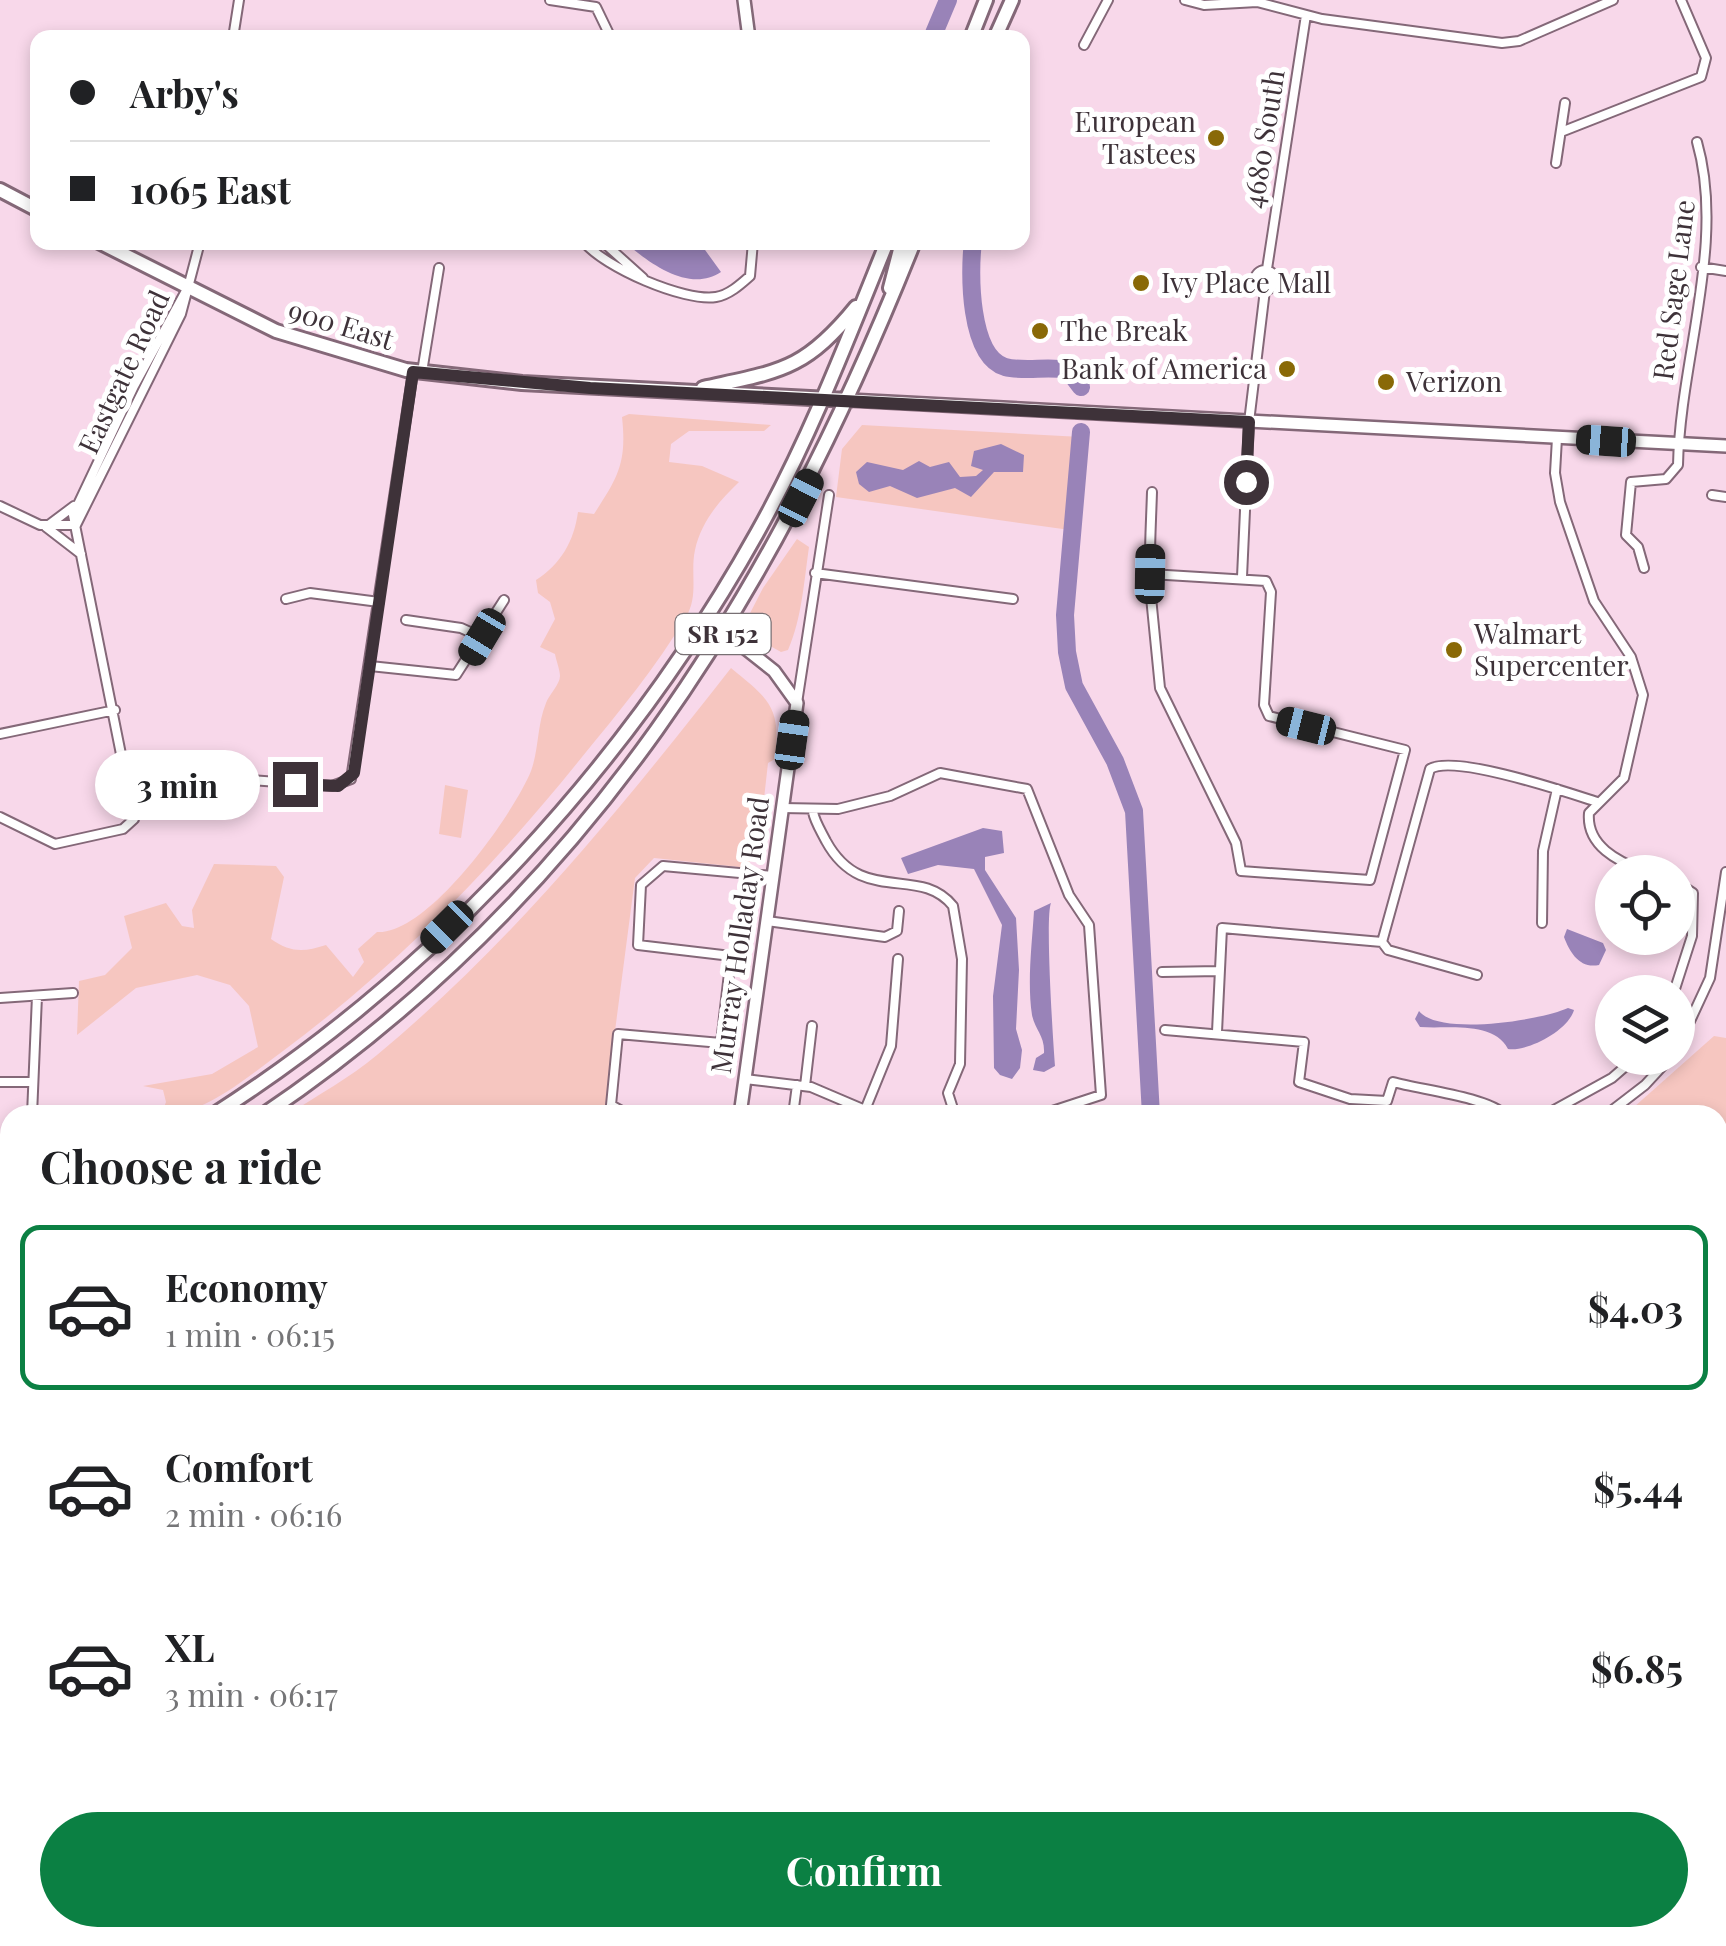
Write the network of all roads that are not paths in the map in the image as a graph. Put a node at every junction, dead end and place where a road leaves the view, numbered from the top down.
1 (239, 0) edge
2 (550, 0) edge
3 (744, 0) edge
4 (986, 0) edge
5 (1012, 0) edge
6 (1108, 0) edge
7 (1185, 0) edge
8 (1613, 0) edge
9 (1680, 0) edge
10 (1306, 15) junction
11 (234, 30) edge
12 (607, 30) edge
13 (748, 30) edge
14 (974, 30) edge
15 (999, 30) edge
16 (1084, 45) dead end
17 (1565, 102) dead end
18 (1561, 132) junction
19 (1697, 142) dead end
20 (1556, 163) dead end
21 (0, 190) edge
22 (30, 206) edge
23 (114, 250) edge
24 (198, 250) edge
25 (592, 250) edge
26 (613, 250) edge
27 (754, 250) edge
28 (884, 250) edge
29 (900, 250) edge
30 (911, 250) edge
31 (1702, 267) junction
32 (440, 268) dead end
33 (1266, 269) junction
34 (1726, 270) edge
35 (644, 278) junction
36 (187, 290) junction
37 (1264, 290) junction
38 (865, 296) junction
39 (886, 310) junction
40 (418, 372) junction
41 (686, 392) junction
42 (824, 399) junction
43 (849, 400) junction
44 (1249, 422) junction
45 (1557, 438) junction
46 (1679, 444) junction
47 (1726, 446) edge
48 (1152, 492) dead end
49 (829, 495) dead end
50 (1712, 495) dead end
51 (1726, 497) edge
52 (75, 505) junction
53 (0, 506) edge
54 (76, 526) junction
55 (46, 527) junction
56 (82, 554) junction
57 (1644, 568) dead end
58 (815, 573) junction
59 (1150, 574) junction
60 (1242, 577) junction
61 (286, 599) dead end
62 (1014, 599) dead end
63 (504, 600) dead end
64 (379, 602) junction
65 (707, 618) junction
66 (406, 620) dead end
67 (725, 630) junction
68 (482, 637) junction
69 (370, 666) junction
70 (797, 703) junction
71 (115, 710) junction
72 (0, 734) edge
73 (182, 775) dead end
74 (1557, 789) junction
75 (1597, 802) junction
76 (782, 808) junction
77 (814, 812) junction
78 (0, 817) edge
79 (1614, 855) edge
80 (1726, 874) edge
81 (773, 876) junction
82 (900, 911) dead end
83 (767, 921) junction
84 (1542, 923) dead end
85 (1382, 942) junction
86 (898, 960) dead end
87 (1162, 972) dead end
88 (1219, 972) junction
89 (1477, 974) dead end
90 (73, 994) dead end
91 (37, 996) junction
92 (0, 998) edge
93 (1695, 1010) edge
94 (812, 1026) dead end
95 (1165, 1030) dead end
96 (1216, 1032) junction
97 (1615, 1075) edge
98 (1655, 1075) edge
99 (745, 1079) junction
100 (0, 1082) edge
101 (33, 1082) junction
102 (801, 1086) junction
103 (32, 1105) edge
104 (227, 1105) edge
105 (276, 1105) edge
106 (613, 1105) edge
107 (741, 1105) edge
108 (796, 1105) edge
109 (855, 1105) edge
110 (866, 1105) edge
111 (952, 1105) edge
112 (1071, 1105) edge
113 (1493, 1105) edge
114 (1563, 1105) edge
115 (1619, 1105) edge

1 - 11 street
2 - 12 street
3 - 13 main road
4 - 14 main road
5 - 15 main road
6 - 16 street
7 - 10 street
8 - 10 street
9 - 18 street
10 - 33 street, 4680 South
17 - 18 street
18 - 20 street
19 - 31 street, Red Sage Lane
21 - 22 main road
23 - 36 main road, 900 East
24 - 36 street
25 - 35 street
26 - 35 street
27 - 35 street
28 - 38 main road
29 - 39 main road
30 - 39 main road
31 - 34 street
31 - 46 street, Red Sage Lane
32 - 40 street
33 - 37 street, 4680 South
33 - 37 street, 4680 South
36 - 40 main road, 900 East
36 - 52 street, Eastgate Road
36 - 54 street, Eastgate Road
37 - 44 street, 4680 South
38 - 41 main road
38 - 42 main road
39 - 43 main road
40 - 41 main road, 900 East
40 - 64 street
41 - 42 main road, 900 East
42 - 43 main road, 900 East
42 - 65 main road, SR 152
43 - 44 main road, 900 East
43 - 67 main road, SR 152
44 - 45 main road, 900 East
44 - 60 street, 4680 South
45 - 46 main road, 900 East
45 - 75 street
46 - 47 main road, 900 East
46 - 57 street
48 - 59 street
49 - 58 street, Murray Holladay Road
50 - 51 street
52 - 54 street
52 - 55 street, Eastgate Road
53 - 55 street
54 - 55 street
54 - 56 street
55 - 56 street
56 - 71 street
58 - 62 street
58 - 70 street, Murray Holladay Road
59 - 60 street
59 - 60 street
61 - 64 street
63 - 68 street
64 - 69 street
65 - 67 main road
65 - 104 main road, SR 152
66 - 68 street
67 - 70 main road
67 - 105 main road, SR 152
68 - 69 street
69 - 73 street
70 - 76 main road, Murray Holladay Road
71 - 72 street
71 - 78 street
74 - 75 street
74 - 84 street
74 - 85 street
75 - 79 street
76 - 77 street
76 - 81 main road, Murray Holladay Road
77 - 111 street
77 - 112 street
80 - 93 street
81 - 83 main road, Murray Holladay Road
81 - 106 street
82 - 83 street
83 - 99 main road, Murray Holladay Road
85 - 88 street
85 - 89 street
86 - 110 street
87 - 88 street
88 - 96 street
90 - 91 street
91 - 92 street
91 - 101 street
94 - 102 street
95 - 96 street
96 - 113 street
97 - 114 street
98 - 115 street
99 - 102 street
99 - 107 main road, Murray Holladay Road
100 - 101 street
101 - 103 street
102 - 108 street
102 - 109 street

